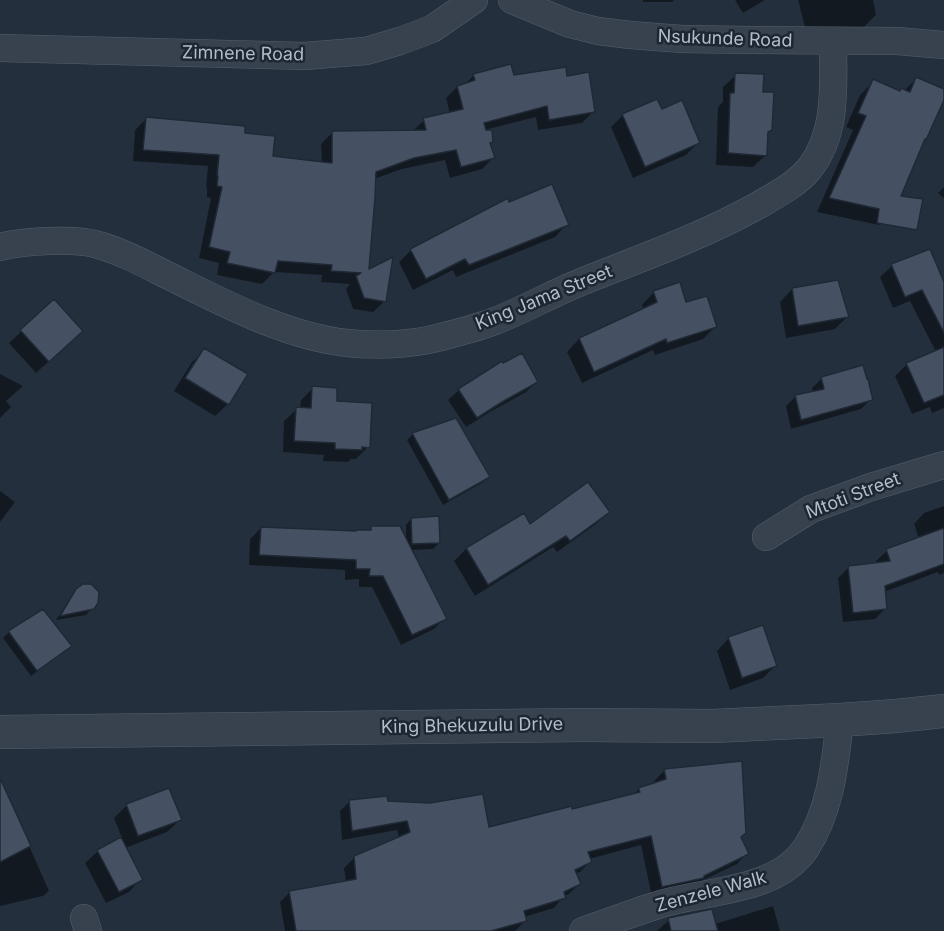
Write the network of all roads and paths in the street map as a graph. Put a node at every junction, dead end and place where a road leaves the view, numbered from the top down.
1 (474, 0) edge
2 (512, 0) edge
3 (833, 42) junction
4 (944, 45) edge
5 (0, 48) edge
6 (0, 247) edge
7 (944, 465) edge
8 (766, 537) dead end
9 (944, 711) edge
10 (840, 720) junction
11 (0, 732) edge
12 (583, 931) edge

1 - 5 street, Zimnene Road
2 - 3 street, Nsukunde Road
3 - 4 street, Nsukunde Road
3 - 6 street, King Jama Street
7 - 8 street, Mtoti Street
9 - 10 street, King Bhekuzulu Drive
10 - 11 street, King Bhekuzulu Drive
10 - 12 street, Zenzele Walk

